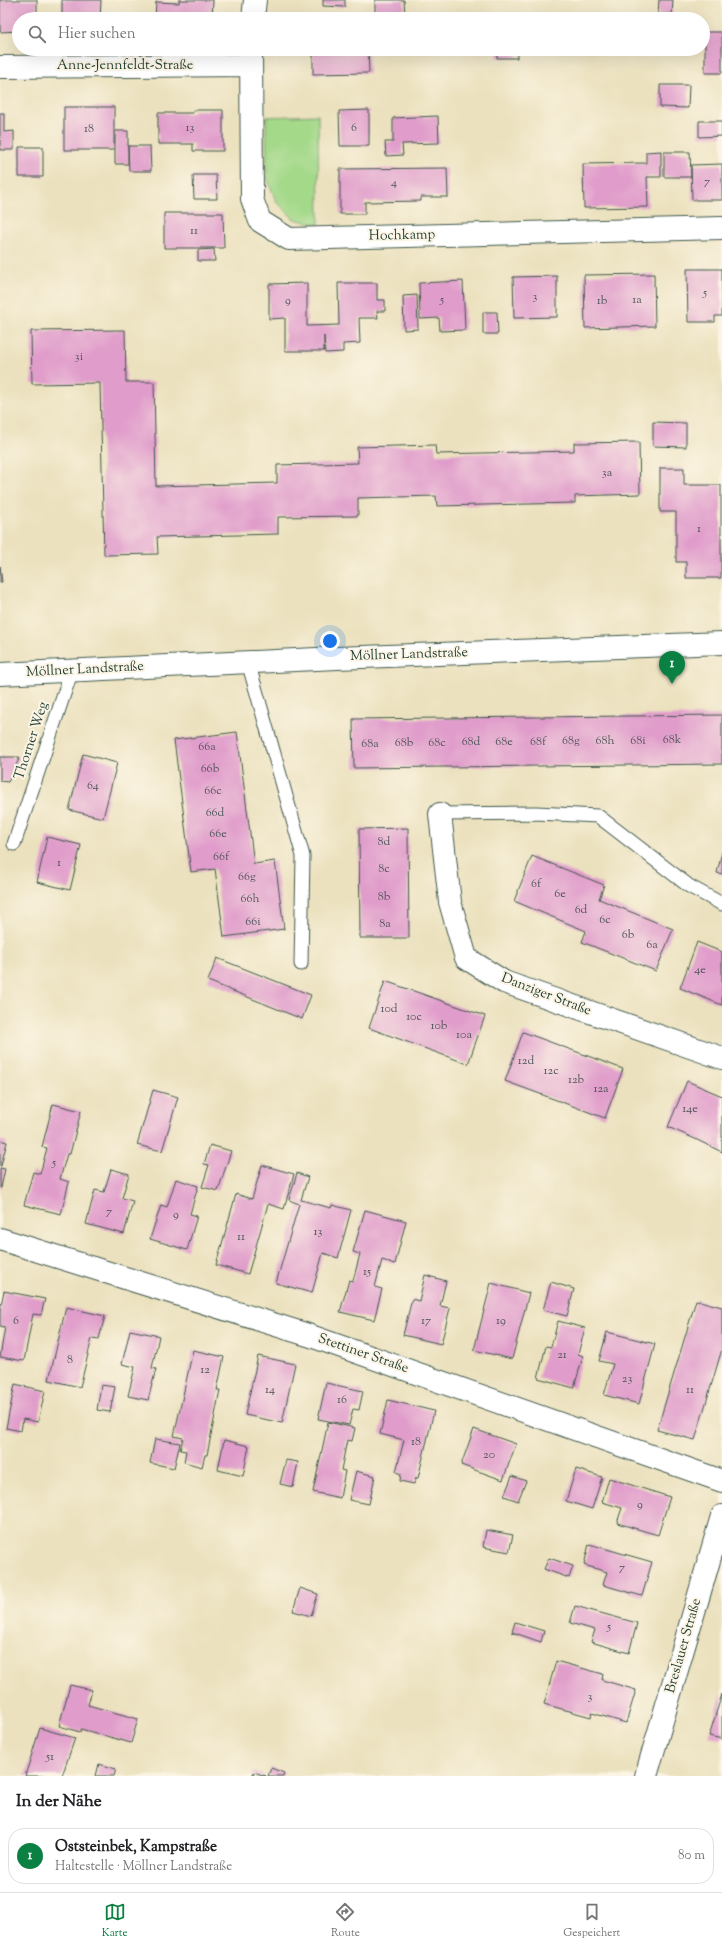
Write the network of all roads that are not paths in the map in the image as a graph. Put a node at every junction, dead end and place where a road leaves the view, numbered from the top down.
1 (255, 0) edge
2 (254, 12) edge
3 (251, 57) edge
4 (0, 67) edge
5 (722, 228) edge
6 (722, 643) edge
7 (248, 662) junction
8 (72, 670) junction
9 (0, 674) edge
10 (440, 814) joint
11 (14, 844) dead end
12 (722, 904) edge
13 (301, 964) dead end
14 (722, 1058) edge
15 (0, 1240) edge
16 (722, 1481) edge
17 (722, 1516) edge
18 (646, 1776) edge

1 - 2 street
3 - 4 street, Anne-Jennfeldt-Straße
3 - 5 street, Hochkamp
6 - 7 street, Möllner Landstraße
7 - 8 street, Möllner Landstraße
7 - 13 lane
8 - 9 street, Möllner Landstraße
8 - 11 lane, Thorner Weg
10 - 12 lane
10 - 14 street, Danziger Straße
15 - 16 street, Stettiner Straße
17 - 18 street, Breslauer Straße

